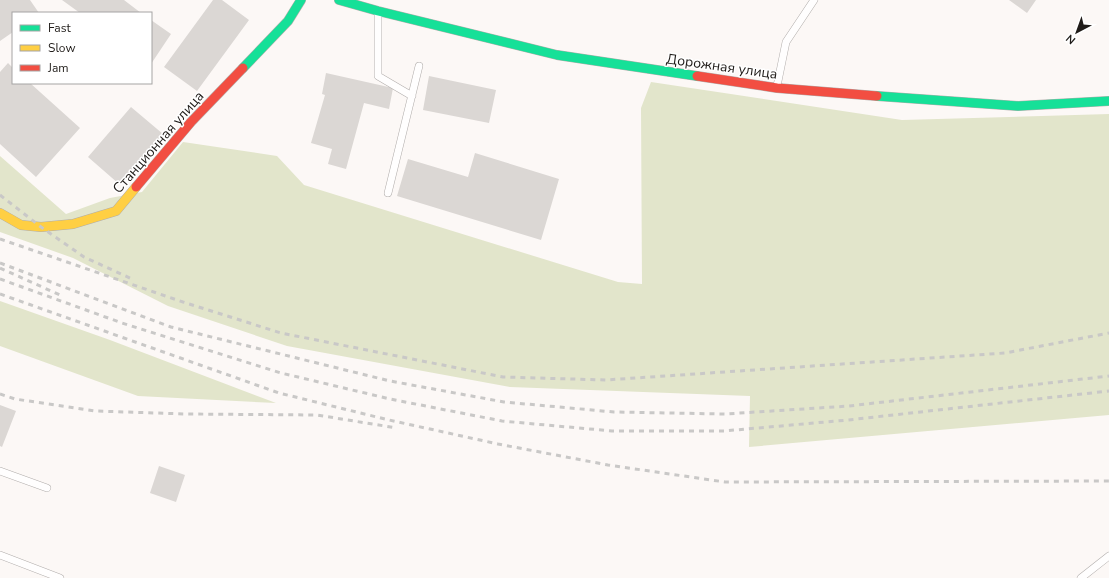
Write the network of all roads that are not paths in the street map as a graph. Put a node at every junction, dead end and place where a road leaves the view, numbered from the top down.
1 (301, 0) edge
2 (339, 0) edge
3 (814, 0) edge
4 (378, 11) junction
5 (419, 66) dead end
6 (777, 88) junction
7 (412, 96) junction
8 (1109, 101) edge
9 (388, 193) dead end
10 (0, 212) edge
11 (0, 471) edge
12 (47, 488) dead end
13 (0, 555) edge
14 (1109, 556) edge
15 (60, 578) edge
16 (1081, 578) edge

1 - 10 street, Станционная улица
2 - 4 street, Дорожная улица
3 - 6 lane
4 - 6 street, Дорожная улица
4 - 7 lane
5 - 7 lane
6 - 8 street, Дорожная улица
7 - 9 lane
11 - 12 lane
13 - 15 lane
14 - 16 lane

